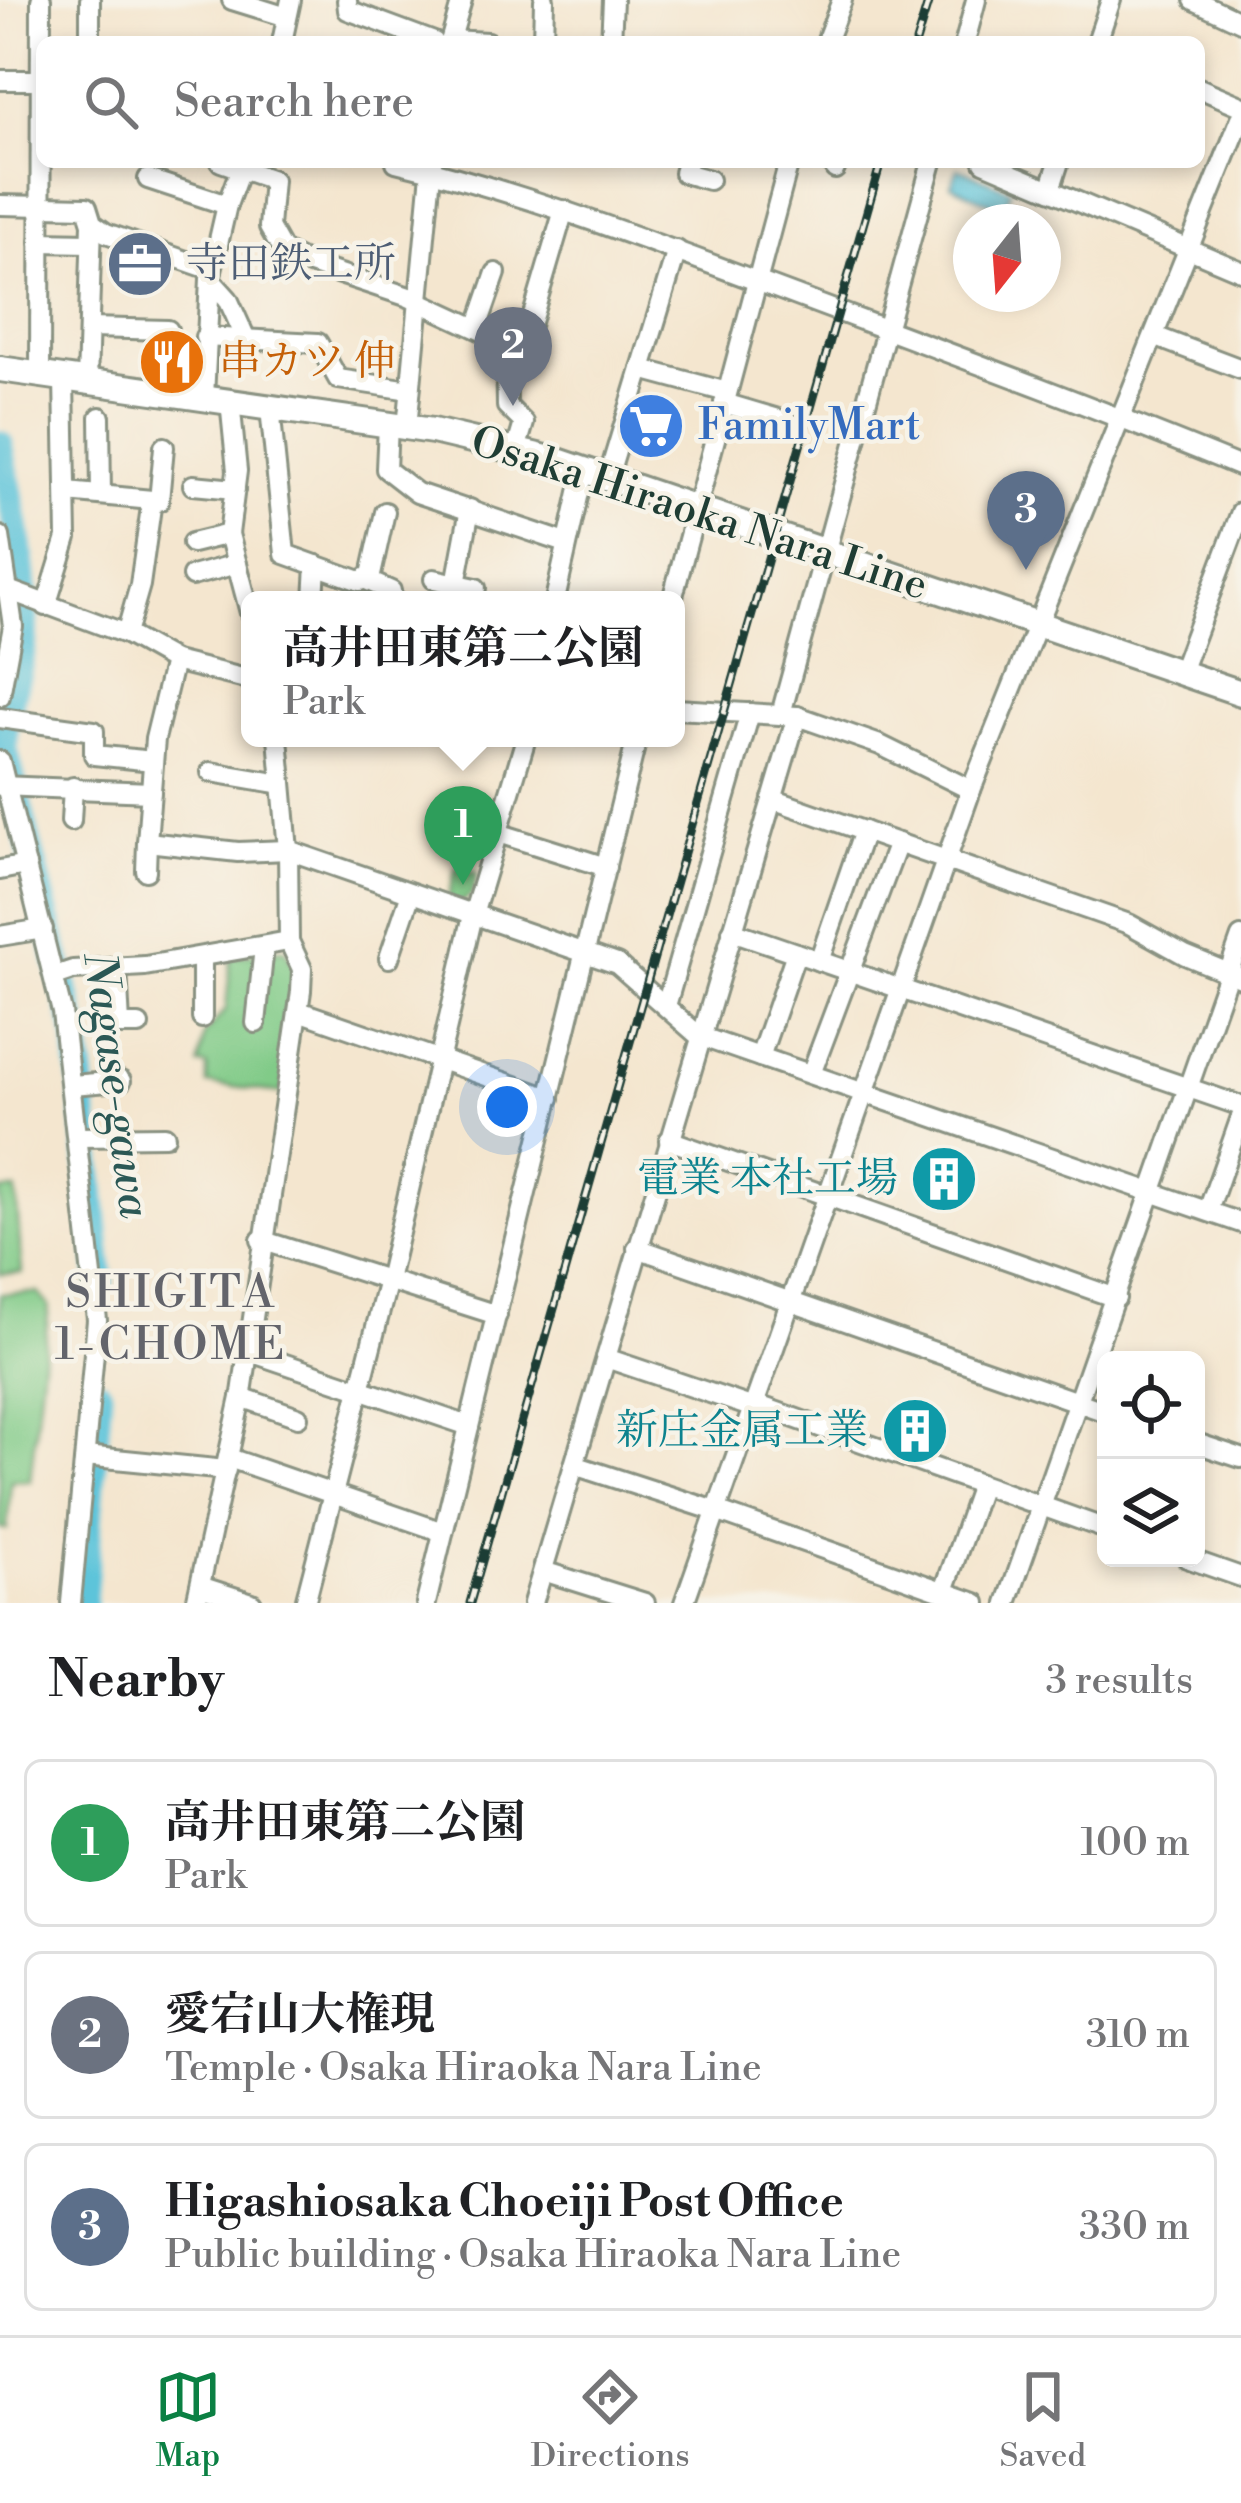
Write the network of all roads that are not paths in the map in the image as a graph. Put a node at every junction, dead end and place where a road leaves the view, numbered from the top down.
1 (41, 0) edge
2 (90, 0) edge
3 (232, 0) edge
4 (347, 0) edge
5 (383, 0) edge
6 (463, 0) edge
7 (544, 0) edge
8 (613, 0) edge
9 (842, 0) edge
10 (976, 0) edge
11 (1111, 0) edge
12 (1194, 0) edge
13 (289, 8) edge
14 (378, 22) junction
15 (1241, 22) edge
16 (41, 36) edge
17 (90, 36) edge
18 (427, 36) edge
19 (447, 36) edge
20 (543, 36) edge
21 (611, 36) edge
22 (828, 36) edge
23 (967, 36) edge
24 (1099, 36) edge
25 (0, 80) edge
26 (36, 80) edge
27 (1205, 91) edge
28 (1241, 106) edge
29 (1241, 118) edge
30 (40, 168) edge
31 (234, 168) edge
32 (244, 168) edge
33 (432, 168) edge
34 (438, 168) edge
35 (685, 168) edge
36 (787, 168) edge
37 (930, 168) edge
38 (998, 168) edge
39 (1057, 168) edge
40 (148, 179) dead end
41 (709, 180) dead end
42 (1050, 190) junction
43 (227, 205) junction
44 (0, 206) edge
45 (40, 206) junction
46 (563, 210) junction
47 (91, 233) junction
48 (40, 242) junction
49 (1189, 249) junction
50 (676, 250) junction
51 (1241, 271) edge
52 (496, 273) dead end
53 (211, 275) junction
54 (757, 281) junction
55 (419, 302) junction
56 (90, 328) junction
57 (477, 328) junction
58 (886, 329) junction
59 (168, 330) dead end
60 (1154, 335) junction
61 (205, 337) junction
62 (246, 339) junction
63 (506, 342) junction
64 (0, 369) edge
65 (641, 369) junction
66 (1241, 369) edge
67 (64, 379) junction
68 (410, 390) junction
69 (726, 398) junction
70 (217, 399) junction
71 (270, 408) junction
72 (100, 417) dead end
73 (1121, 418) junction
74 (784, 421) dead end
75 (397, 426) junction
76 (164, 447) dead end
77 (516, 450) junction
78 (1241, 467) edge
79 (584, 470) junction
80 (608, 478) junction
81 (193, 485) dead end
82 (235, 489) junction
83 (67, 492) junction
84 (101, 495) junction
85 (152, 500) junction
86 (696, 507) junction
87 (470, 509) junction
88 (385, 512) dead end
89 (1241, 512) edge
90 (229, 534) junction
91 (0, 536) edge
92 (192, 543) dead end
93 (566, 543) junction
94 (826, 552) junction
95 (237, 564) junction
96 (316, 565) junction
97 (192, 576) dead end
98 (364, 579) junction
99 (434, 579) dead end
100 (244, 591) edge
101 (315, 591) edge
102 (391, 591) edge
103 (557, 591) edge
104 (674, 591) edge
105 (16, 602) edge
106 (1037, 622) junction
107 (127, 634) junction
108 (174, 661) junction
109 (1180, 673) junction
110 (241, 678) edge
111 (1241, 693) edge
112 (0, 696) edge
113 (685, 709) edge
114 (750, 712) junction
115 (789, 715) junction
116 (4, 718) edge
117 (279, 747) edge
118 (523, 747) edge
119 (636, 747) edge
120 (0, 760) edge
121 (153, 761) junction
122 (211, 772) dead end
123 (282, 784) junction
124 (9, 785) edge
125 (74, 788) junction
126 (971, 790) junction
127 (151, 792) junction
128 (772, 799) junction
129 (71, 821) dead end
130 (864, 831) junction
131 (498, 832) junction
132 (147, 842) junction
133 (898, 843) junction
134 (287, 850) junction
135 (946, 861) junction
136 (26, 865) junction
137 (606, 867) junction
138 (0, 870) edge
139 (146, 871) dead end
140 (411, 893) junction
141 (473, 915) junction
142 (43, 929) junction
143 (732, 931) junction
144 (0, 936) edge
145 (1241, 938) edge
146 (289, 941) junction
147 (264, 947) junction
148 (796, 953) junction
149 (585, 955) junction
150 (202, 957) junction
151 (389, 958) dead end
152 (819, 961) junction
153 (117, 967) junction
154 (851, 972) junction
155 (63, 974) junction
156 (1234, 975) edge
157 (902, 989) junction
158 (666, 1006) junction
159 (299, 1011) junction
160 (202, 1018) dead end
161 (256, 1023) dead end
162 (121, 1025) dead end
163 (699, 1036) junction
164 (760, 1057) junction
165 (441, 1061) junction
166 (811, 1075) junction
167 (121, 1081) dead end
168 (81, 1084) junction
169 (1189, 1087) junction
170 (866, 1093) junction
171 (550, 1098) junction
172 (1241, 1106) edge
173 (1241, 1117) edge
174 (165, 1136) dead end
175 (86, 1137) junction
176 (669, 1140) junction
177 (1152, 1192) junction
178 (828, 1198) junction
179 (1208, 1211) junction
180 (1241, 1223) edge
181 (261, 1240) junction
182 (637, 1248) junction
183 (388, 1280) junction
184 (1116, 1298) junction
185 (792, 1302) junction
186 (497, 1315) junction
187 (247, 1351) junction
188 (606, 1358) junction
189 (361, 1389) junction
190 (241, 1397) junction
191 (1080, 1404) junction
192 (755, 1406) junction
193 (1097, 1409) edge
194 (298, 1417) dead end
195 (469, 1426) junction
196 (1205, 1446) edge
197 (85, 1456) junction
198 (1241, 1458) edge
199 (228, 1464) junction
200 (574, 1465) junction
201 (981, 1485) junction
202 (334, 1495) junction
203 (1043, 1507) junction
204 (716, 1510) junction
205 (1097, 1526) edge
206 (443, 1532) junction
207 (1205, 1564) edge
208 (543, 1571) junction
209 (1241, 1577) edge
210 (944, 1592) junction
211 (198, 1594) edge
212 (71, 1603) edge
213 (252, 1603) edge
214 (305, 1603) edge
215 (426, 1603) edge
216 (533, 1603) edge
217 (645, 1603) edge
218 (684, 1603) edge
219 (976, 1603) edge
220 (1007, 1603) edge

1 - 16 street
2 - 17 street
3 - 13 street
4 - 14 street
5 - 14 street
6 - 19 street
7 - 20 street
8 - 21 street
9 - 22 street
10 - 23 street
11 - 24 street
12 - 15 street
14 - 18 street
25 - 26 street
27 - 28 street
29 - 49 street
30 - 45 street
31 - 43 street
32 - 55 street
33 - 55 street
34 - 46 street
35 - 41 street
36 - 54 street
37 - 58 street
38 - 42 street
39 - 42 street
40 - 43 street
42 - 49 street
43 - 53 street
44 - 45 street
45 - 47 street
45 - 48 street
46 - 50 street
46 - 63 street
47 - 48 street
47 - 53 street
47 - 56 street
48 - 67 street
49 - 51 street
49 - 60 street
50 - 54 street
50 - 65 street
52 - 57 street
53 - 61 street
53 - 62 street
54 - 58 street
54 - 69 street
55 - 57 street
55 - 68 street
56 - 59 street
56 - 67 street
57 - 63 street
58 - 73 street
58 - 94 street
60 - 66 street
60 - 73 street
61 - 62 street
61 - 70 street
62 - 68 street
63 - 77 street
64 - 67 main road, Osaka Hiraoka Nara Line
65 - 69 street
65 - 80 street
67 - 70 main road, Osaka Hiraoka Nara Line
67 - 83 street
68 - 75 street
69 - 74 street
69 - 86 street
70 - 71 main road, Osaka Hiraoka Nara Line
70 - 82 street
71 - 75 main road, Osaka Hiraoka Nara Line
71 - 96 street
72 - 84 street
73 - 78 street
73 - 106 street
75 - 77 main road, Osaka Hiraoka Nara Line
75 - 87 street
76 - 85 street
77 - 79 main road, Osaka Hiraoka Nara Line
79 - 80 main road, Osaka Hiraoka Nara Line
79 - 93 street
80 - 86 main road, Osaka Hiraoka Nara Line
81 - 82 street
82 - 90 street
83 - 84 street
83 - 105 street
84 - 85 street
85 - 107 street
86 - 94 main road, Osaka Hiraoka Nara Line
86 - 104 street
87 - 93 street
87 - 99 street
88 - 98 street
89 - 109 street
90 - 92 street
90 - 95 street
91 - 105 street
93 - 103 street
94 - 106 main road, Osaka Hiraoka Nara Line
94 - 115 street
95 - 97 street
95 - 100 street
96 - 98 street
96 - 101 street
98 - 102 street
105 - 107 street
105 - 112 street
106 - 109 main road, Osaka Hiraoka Nara Line
106 - 126 street
107 - 108 street
108 - 110 street
108 - 121 street
109 - 111 main road, Osaka Hiraoka Nara Line
113 - 114 street
114 - 115 street
114 - 158 street
115 - 126 street
115 - 128 street
116 - 121 street
117 - 123 street
118 - 131 street
119 - 137 street
120 - 124 street
121 - 127 street
122 - 123 street
123 - 134 street
124 - 125 street
124 - 136 street
125 - 127 street
125 - 129 street
126 - 135 street
127 - 132 street
128 - 130 street
128 - 143 street
130 - 133 street
130 - 152 street
131 - 137 street
131 - 141 street
132 - 134 street
132 - 139 street
133 - 135 street
133 - 154 street
134 - 140 street
134 - 146 street
135 - 156 street
135 - 157 street
136 - 138 street
136 - 142 street
137 - 149 street
140 - 141 street
140 - 151 street
141 - 149 street
141 - 165 street
142 - 144 street
142 - 155 street
143 - 148 street
143 - 163 street
145 - 156 street
146 - 147 street
146 - 159 street
147 - 150 street
147 - 161 street
148 - 152 street
148 - 164 street
149 - 158 street
149 - 171 street
150 - 153 street
150 - 160 street
152 - 154 street
153 - 155 street
153 - 162 street
154 - 157 street
154 - 166 street
155 - 168 street
156 - 169 street
157 - 169 street
157 - 170 street
158 - 163 street
159 - 165 street
159 - 181 street
163 - 164 street
163 - 176 street
164 - 166 street
165 - 171 street
165 - 183 street
166 - 170 street
167 - 168 street
168 - 175 street
169 - 172 street
169 - 177 street
170 - 177 street
170 - 178 street
171 - 186 street
173 - 179 street
174 - 175 street
175 - 197 street
176 - 178 street
176 - 182 street
177 - 179 street
177 - 184 street
178 - 184 street
178 - 185 street
179 - 180 street
181 - 183 street
181 - 187 street
182 - 185 street
182 - 188 street
183 - 186 street
183 - 189 street
184 - 191 street
185 - 191 street
185 - 192 street
186 - 195 street
187 - 189 street
187 - 190 street
188 - 192 street
188 - 200 street
189 - 195 street
189 - 202 street
190 - 194 street
190 - 199 street
191 - 193 street
191 - 203 street
192 - 201 street
192 - 204 street
195 - 206 street
196 - 198 street
197 - 199 street
197 - 212 street
199 - 202 street
199 - 211 street
200 - 204 street
200 - 208 street
201 - 203 street
201 - 210 street
202 - 206 street
202 - 214 street
203 - 205 street
203 - 220 street
204 - 210 street
204 - 218 street
206 - 215 street
207 - 209 street
208 - 216 street
208 - 217 street
210 - 219 street
211 - 213 street

